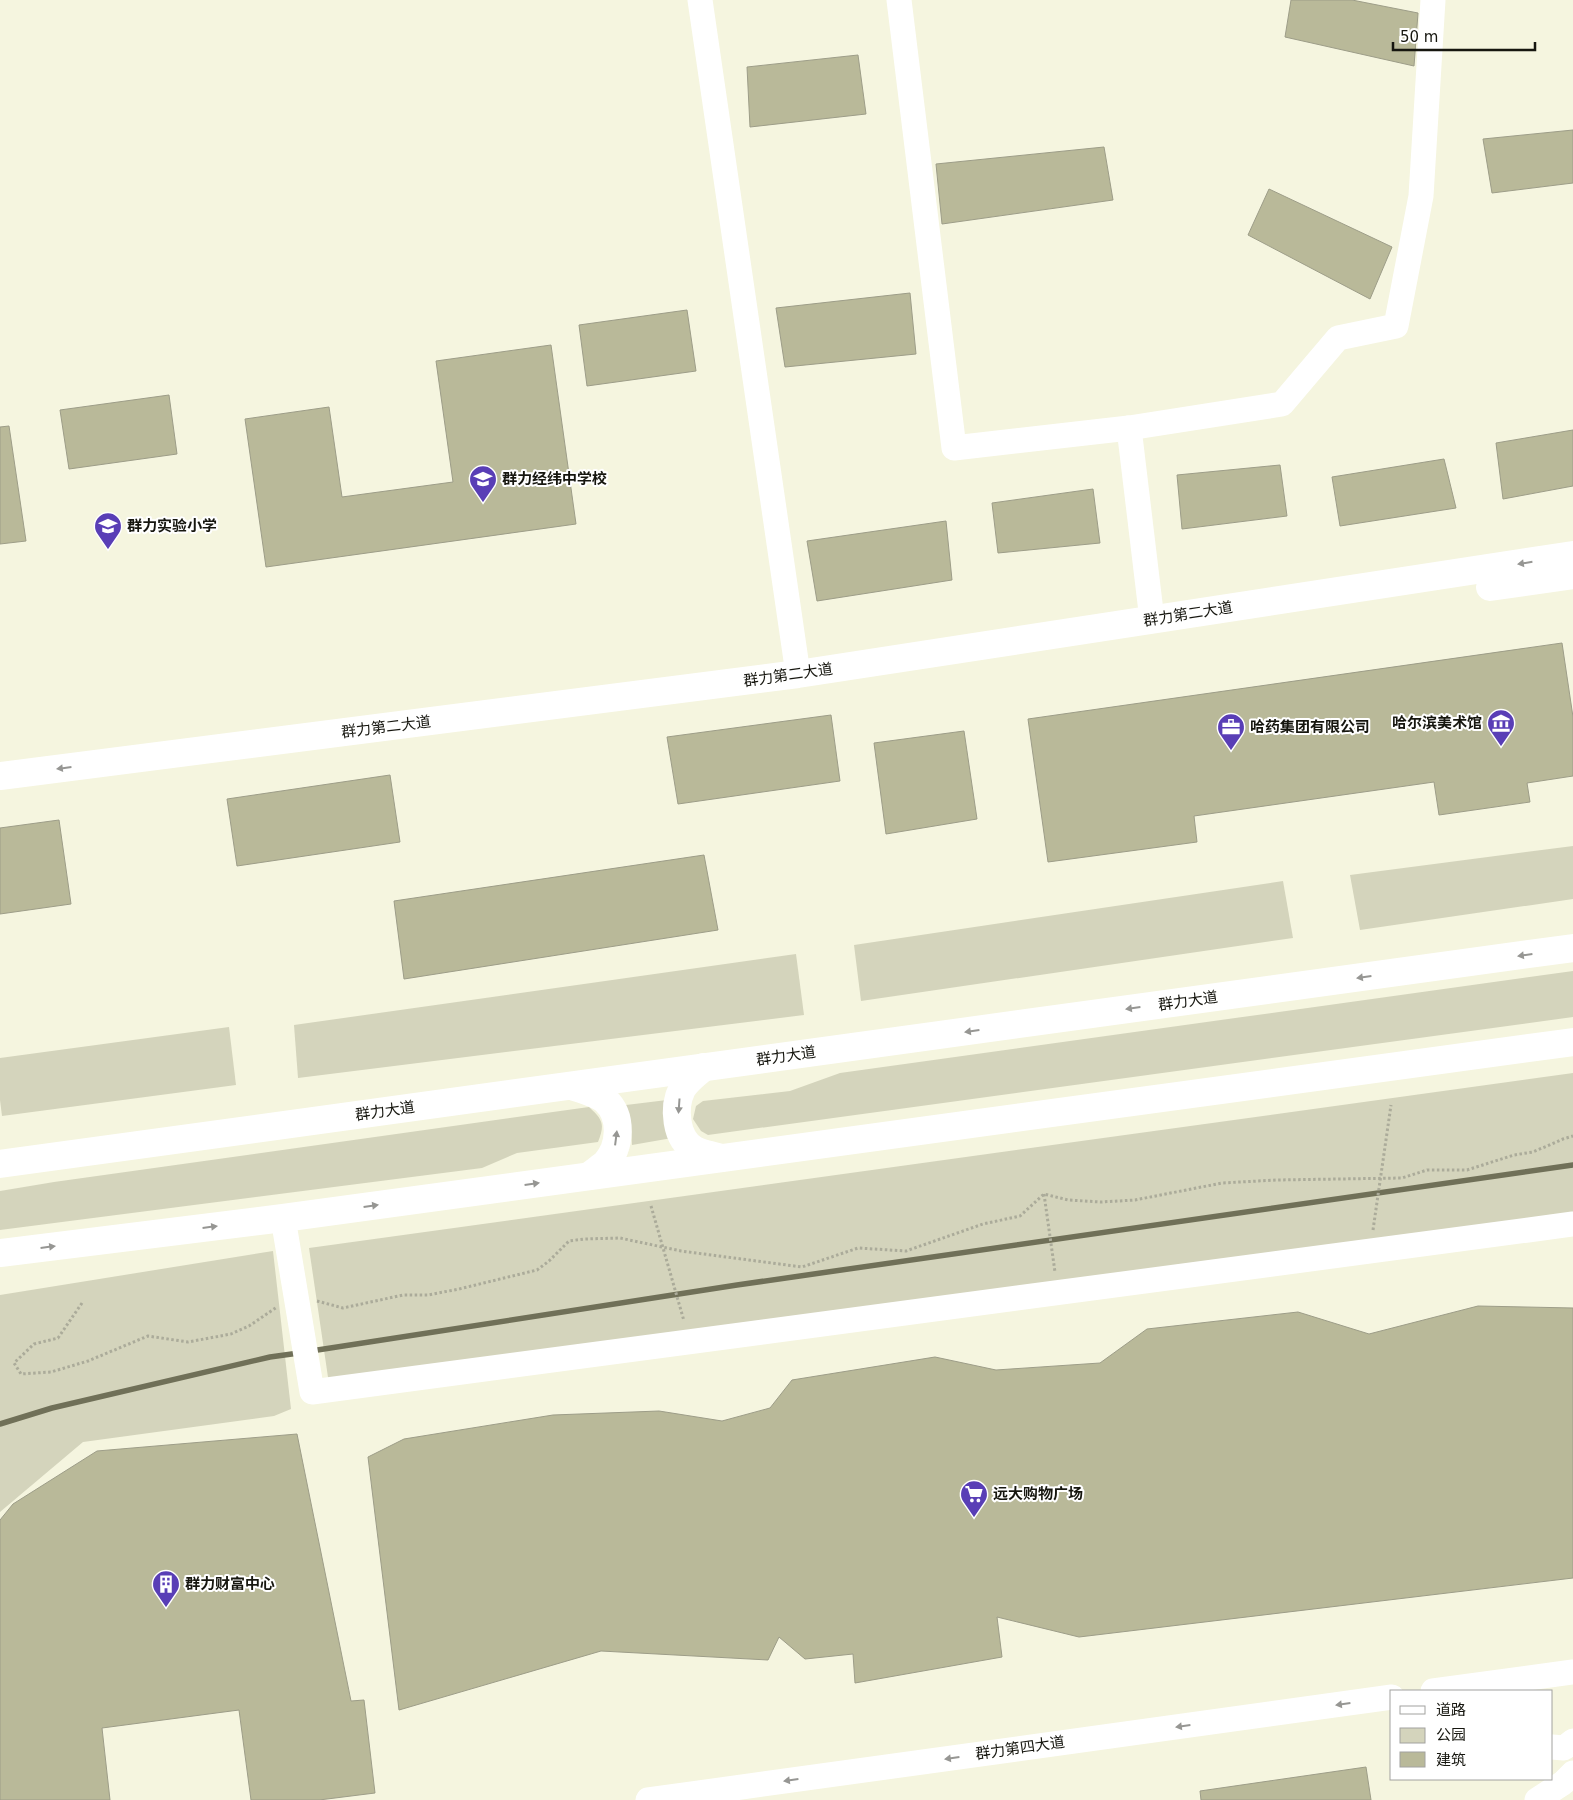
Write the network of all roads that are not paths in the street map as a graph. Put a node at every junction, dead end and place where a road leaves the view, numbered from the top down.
1 (700, 0) edge
2 (899, 0) edge
3 (1433, 0) edge
4 (1129, 428) junction
5 (1573, 555) edge
6 (1573, 575) edge
7 (1152, 620) junction
8 (798, 674) junction
9 (0, 776) edge
10 (0, 794) edge
11 (1573, 948) edge
12 (1573, 1042) edge
13 (704, 1067) junction
14 (572, 1086) junction
15 (722, 1158) junction
16 (0, 1164) edge
17 (589, 1176) junction
18 (283, 1218) junction
19 (1573, 1224) edge
20 (0, 1253) edge
21 (1573, 1672) edge
22 (1503, 1686) edge
23 (1447, 1690) edge
24 (1390, 1697) edge
25 (1573, 1741) edge
26 (1553, 1748) edge
27 (1573, 1773) edge
28 (1538, 1780) edge
29 (648, 1800) edge
30 (1531, 1800) edge
31 (1537, 1800) edge

1 - 8 street
2 - 4 street
3 - 4 street
4 - 7 street
5 -> 7 main road, 群力第二大道
6 - 10 main road, 群力第二大道
7 - 8 main road, 群力第二大道
8 -> 9 main road, 群力第二大道
11 -> 13 main road, 群力大道
12 - 15 main road
13 - 14 main road, 群力大道
13 -> 15 main road
14 - 16 main road, 群力大道
17 -> 14 main road
15 - 17 main road
18 -> 17 main road
18 - 19 street
20 -> 18 main road
21 - 22 street
22 - 23 street
24 -> 29 street, 群力第四大道
25 - 26 street
27 - 31 street
28 - 30 street

